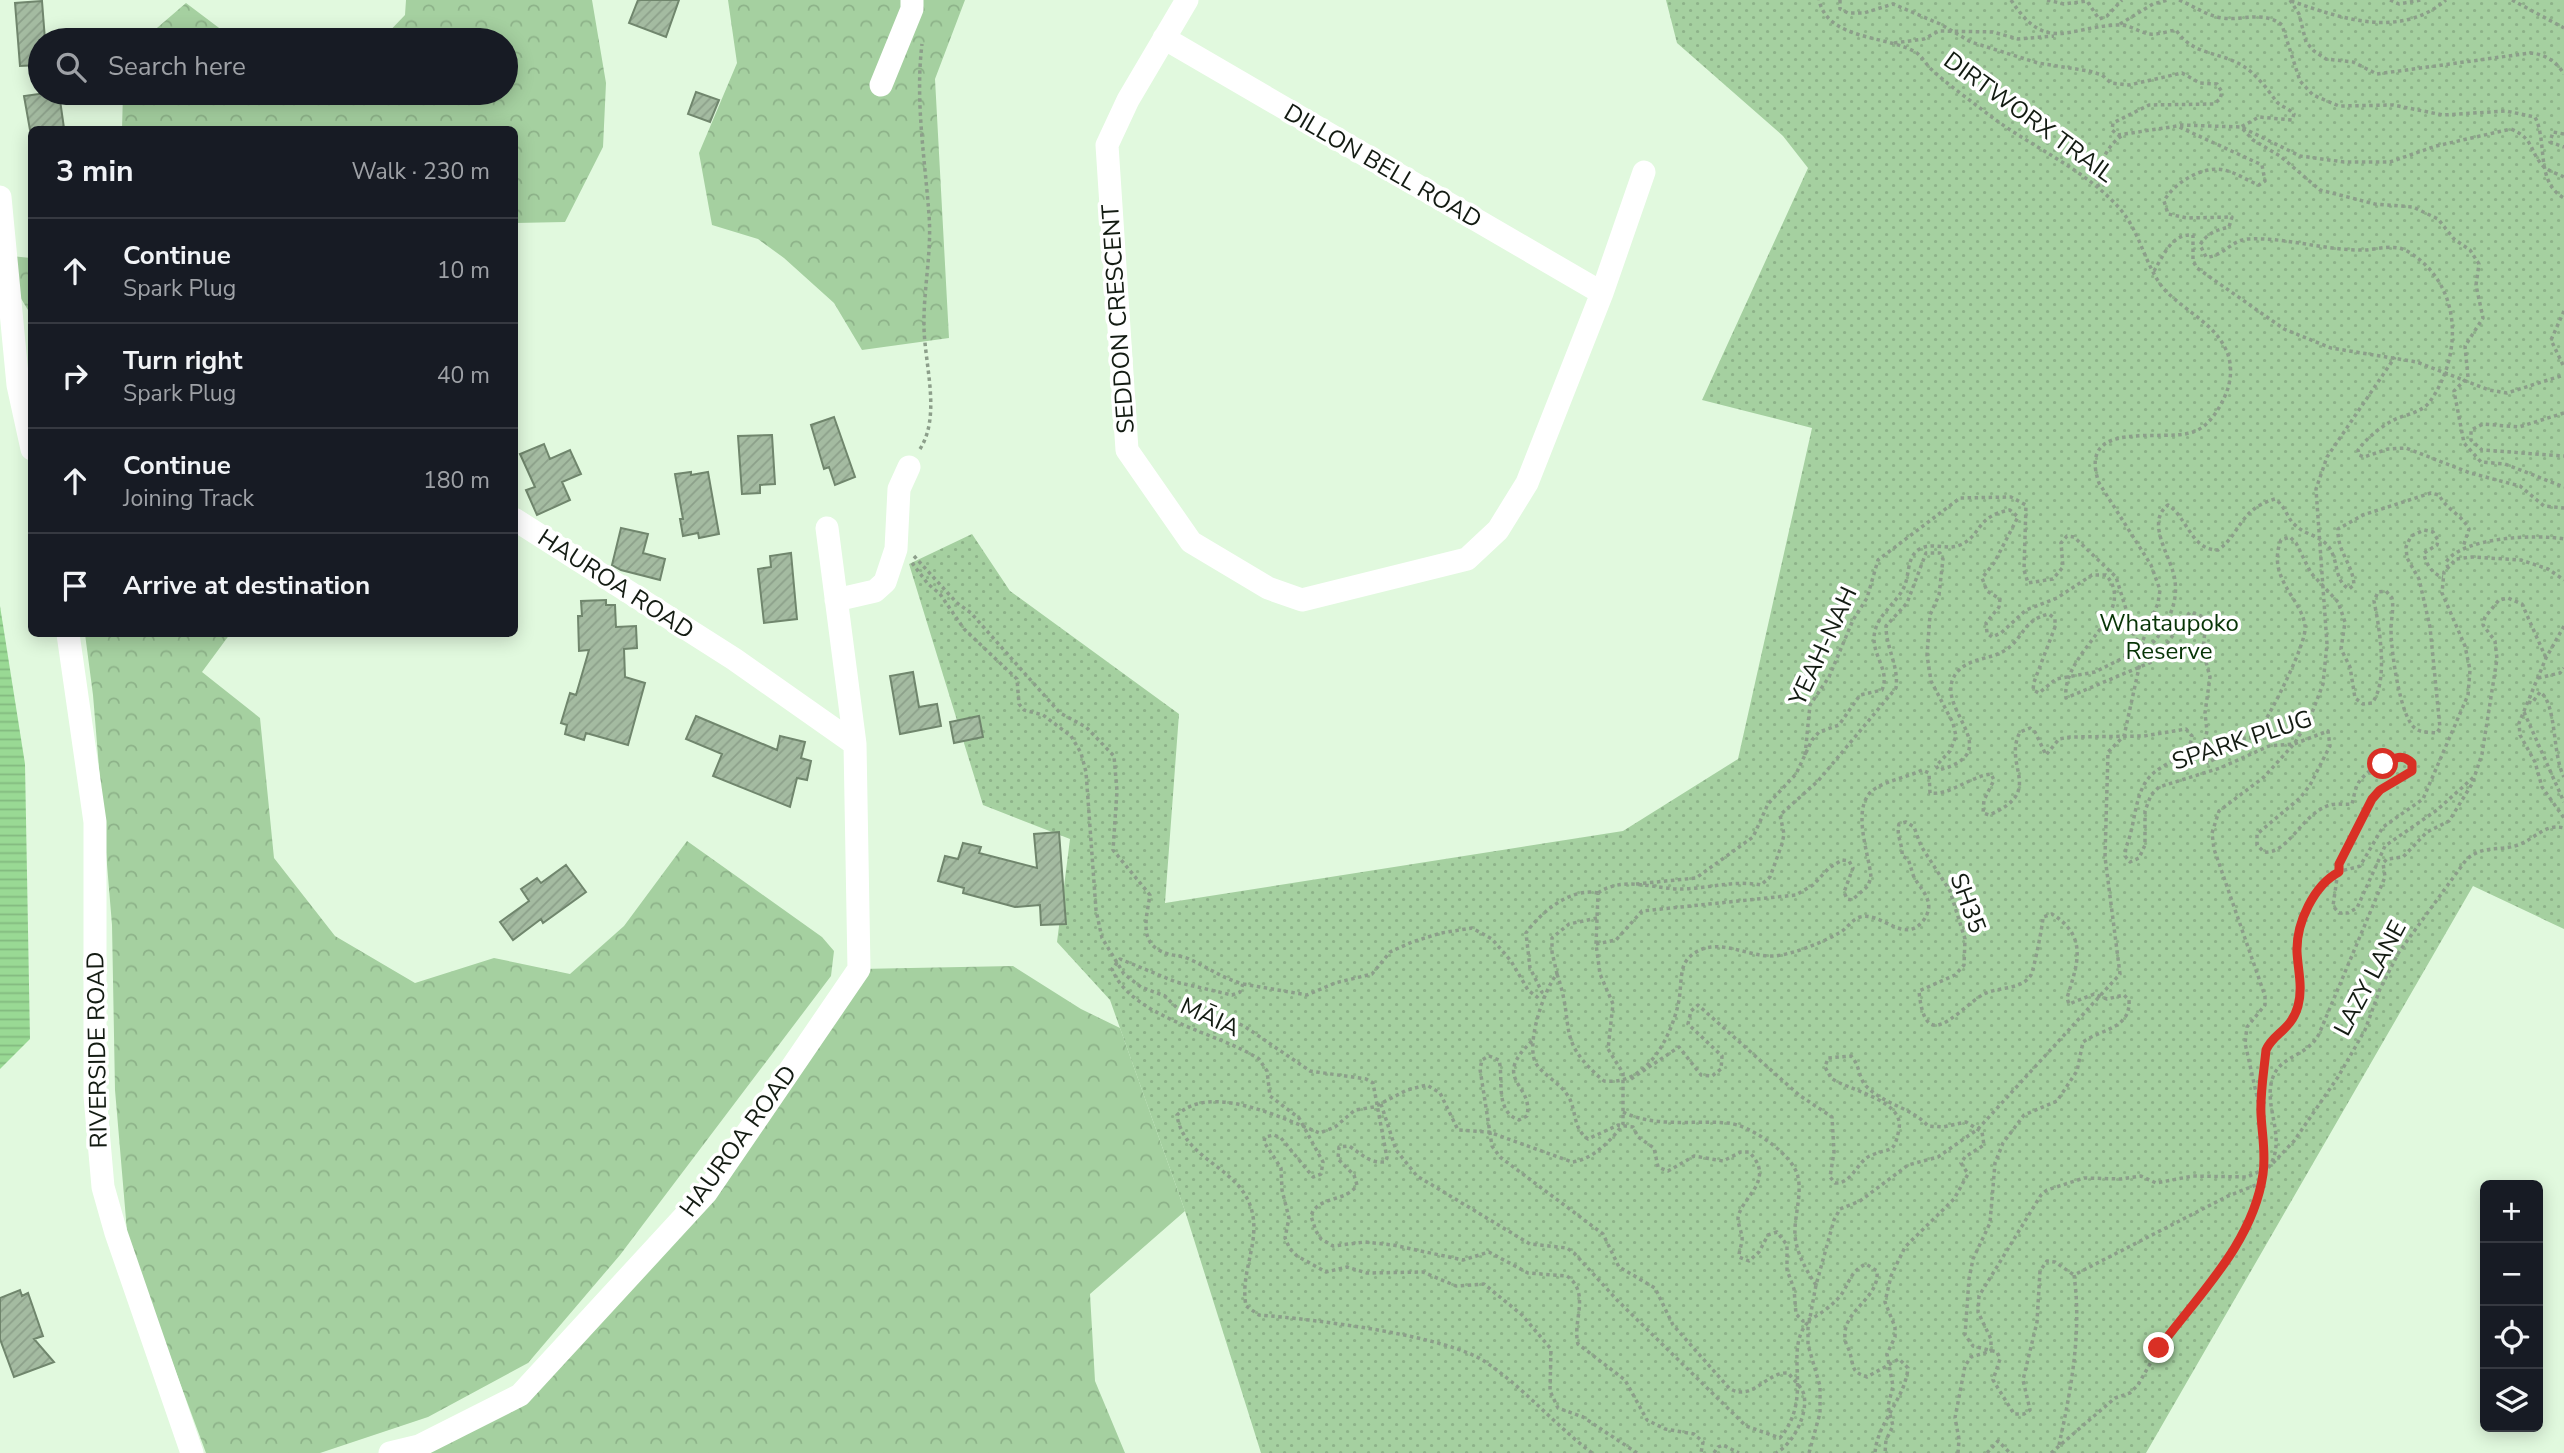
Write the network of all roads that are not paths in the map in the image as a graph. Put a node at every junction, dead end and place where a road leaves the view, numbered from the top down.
1 (912, 0) edge
2 (1186, 0) edge
3 (1164, 38) junction
4 (881, 85) dead end
5 (1644, 172) dead end
6 (0, 197) edge
7 (1602, 293) junction
8 (28, 431) edge
9 (909, 467) road end
10 (518, 522) edge
11 (827, 528) dead end
12 (836, 600) junction
13 (68, 637) edge
14 (855, 744) junction
15 (192, 1453) edge
16 (390, 1453) edge

1 - 4 street
2 - 3 street, SEDDON CRESCENT
3 - 7 street, DILLON BELL ROAD
3 - 7 street, SEDDON CRESCENT
5 - 7 street, SEDDON CRESCENT
6 - 8 street
9 - 12 street
10 - 14 street, HAUROA ROAD
11 - 12 street, HAUROA ROAD
12 - 14 street, HAUROA ROAD
13 - 15 street, RIVERSIDE ROAD
14 - 16 street, HAUROA ROAD

